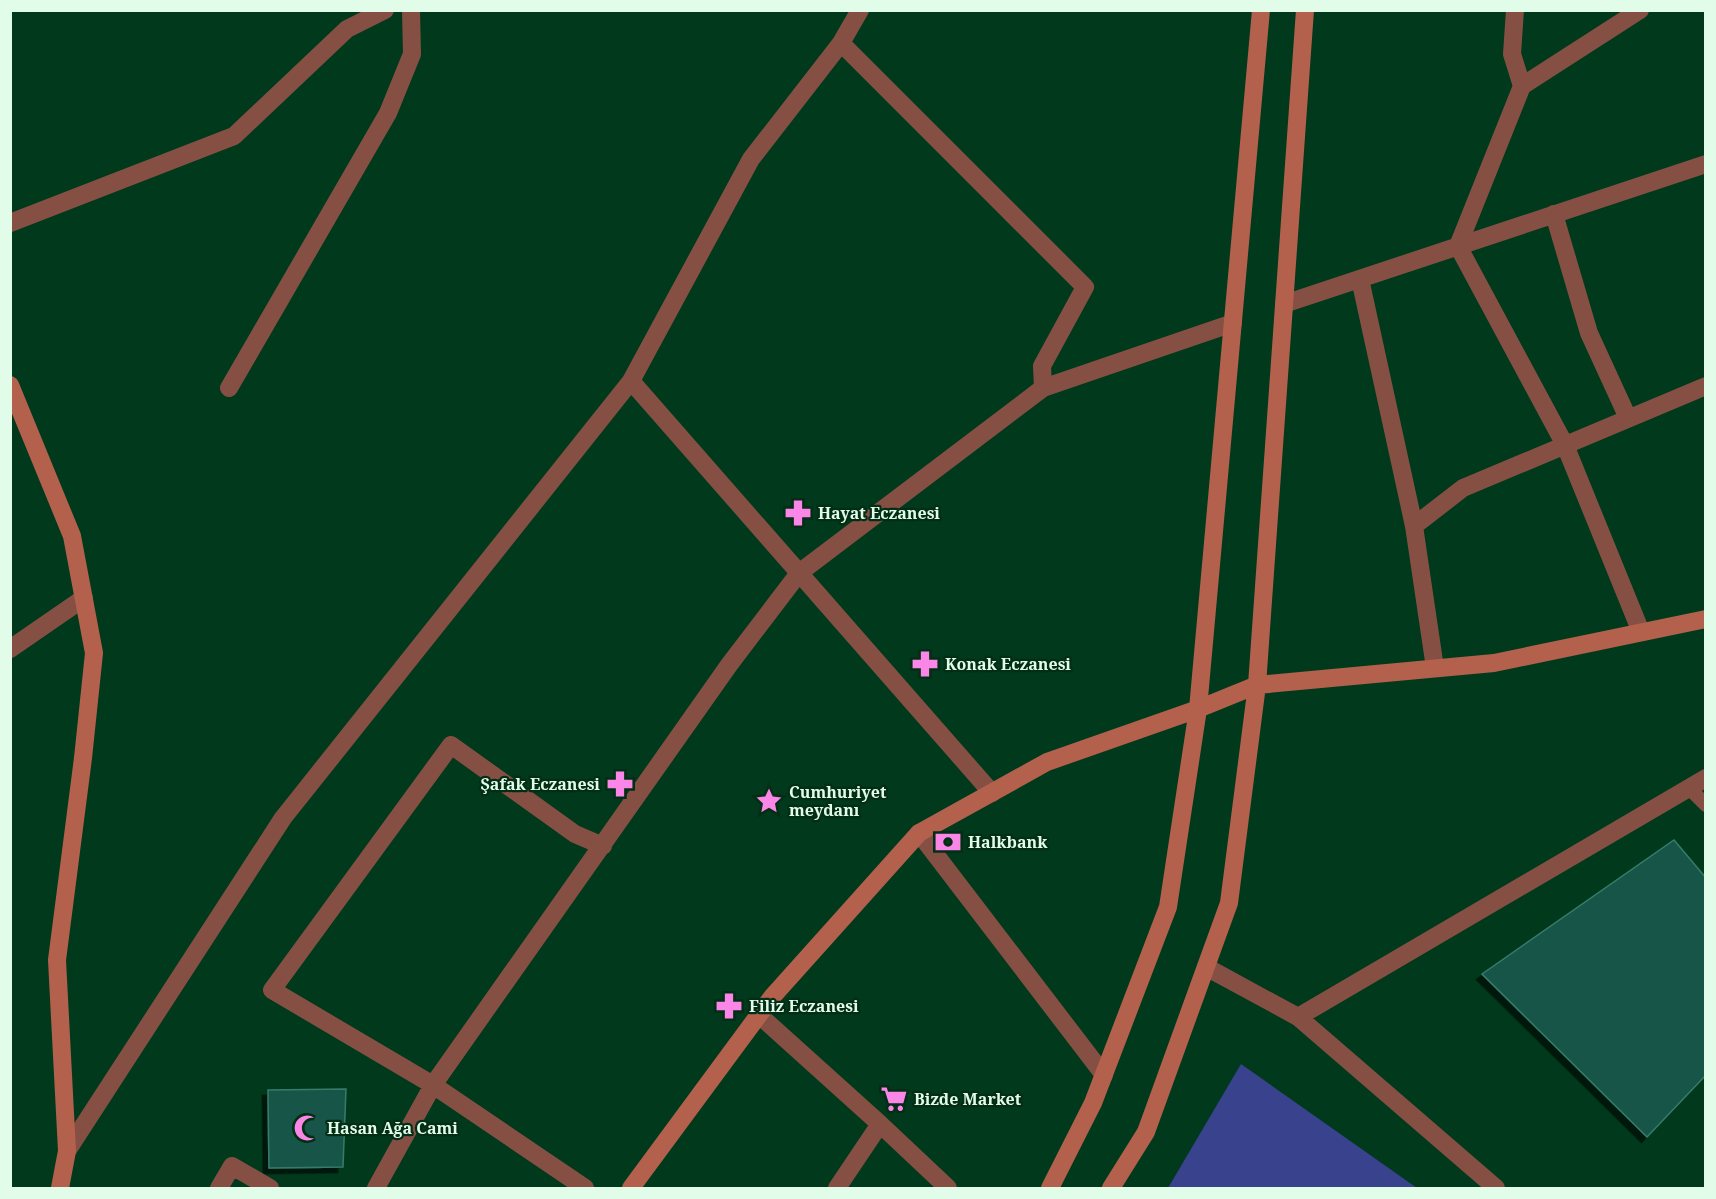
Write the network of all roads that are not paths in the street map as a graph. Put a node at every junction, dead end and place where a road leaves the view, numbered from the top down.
1 (385, 10) edge
2 (411, 10) edge
3 (860, 10) edge
4 (1261, 10) edge
5 (1305, 10) edge
6 (1515, 10) edge
7 (1640, 10) edge
8 (841, 43) junction
9 (1522, 86) junction
10 (1706, 164) edge
11 (1554, 214) junction
12 (10, 223) edge
13 (1458, 246) junction
14 (1360, 279) junction
15 (1284, 304) junction
16 (1233, 323) junction
17 (632, 381) junction
18 (10, 385) edge
19 (1706, 386) edge
20 (229, 388) dead end
21 (1043, 388) junction
22 (1628, 418) junction
23 (1565, 445) junction
24 (1414, 526) junction
25 (800, 573) junction
26 (84, 598) junction
27 (1706, 619) edge
28 (1641, 632) junction
29 (10, 649) edge
30 (1436, 669) junction
31 (1257, 685) junction
32 (1198, 709) junction
33 (1706, 777) edge
34 (1688, 788) junction
35 (992, 792) junction
36 (1706, 805) edge
37 (919, 833) junction
38 (603, 846) junction
39 (1206, 967) junction
40 (759, 1015) junction
41 (1298, 1017) junction
42 (1104, 1075) junction
43 (433, 1085) junction
44 (880, 1124) junction
45 (67, 1151) junction
46 (60, 1188) edge
47 (219, 1188) edge
48 (270, 1188) edge
49 (376, 1188) edge
50 (585, 1188) edge
51 (631, 1188) edge
52 (837, 1188) edge
53 (948, 1188) edge
54 (1050, 1188) edge
55 (1111, 1188) edge
56 (1496, 1188) edge

1 - 12 street
2 - 20 street
3 - 8 street
4 - 16 main road
5 - 15 main road
6 - 9 street
7 - 9 street
8 - 17 street
8 - 21 street
9 - 13 street
10 - 11 street
11 - 13 street
11 - 22 street
13 - 14 street
13 - 23 street
14 - 15 street
14 - 24 street
15 - 31 main road
16 - 21 street
16 - 32 main road
17 - 25 street
17 - 45 street
18 - 26 main road
19 - 22 street
21 - 25 street
22 - 23 street
23 - 24 street
23 - 28 street
24 - 30 street
25 - 35 street
25 - 38 street
26 - 29 street
26 - 45 main road
27 - 28 main road
28 - 30 main road
30 - 31 main road
31 - 32 main road
31 - 39 main road
32 - 35 main road
32 - 42 main road
33 - 34 street
34 - 36 lane
34 - 41 street
35 - 37 main road
37 - 40 main road
37 - 42 street
38 - 43 street
38 - 43 street
39 - 41 street
39 - 55 main road
40 - 44 street
40 - 51 main road
41 - 56 street
42 - 54 main road
43 - 49 street
43 - 50 street
44 - 52 street
44 - 53 street
45 - 46 main road
47 - 48 street

